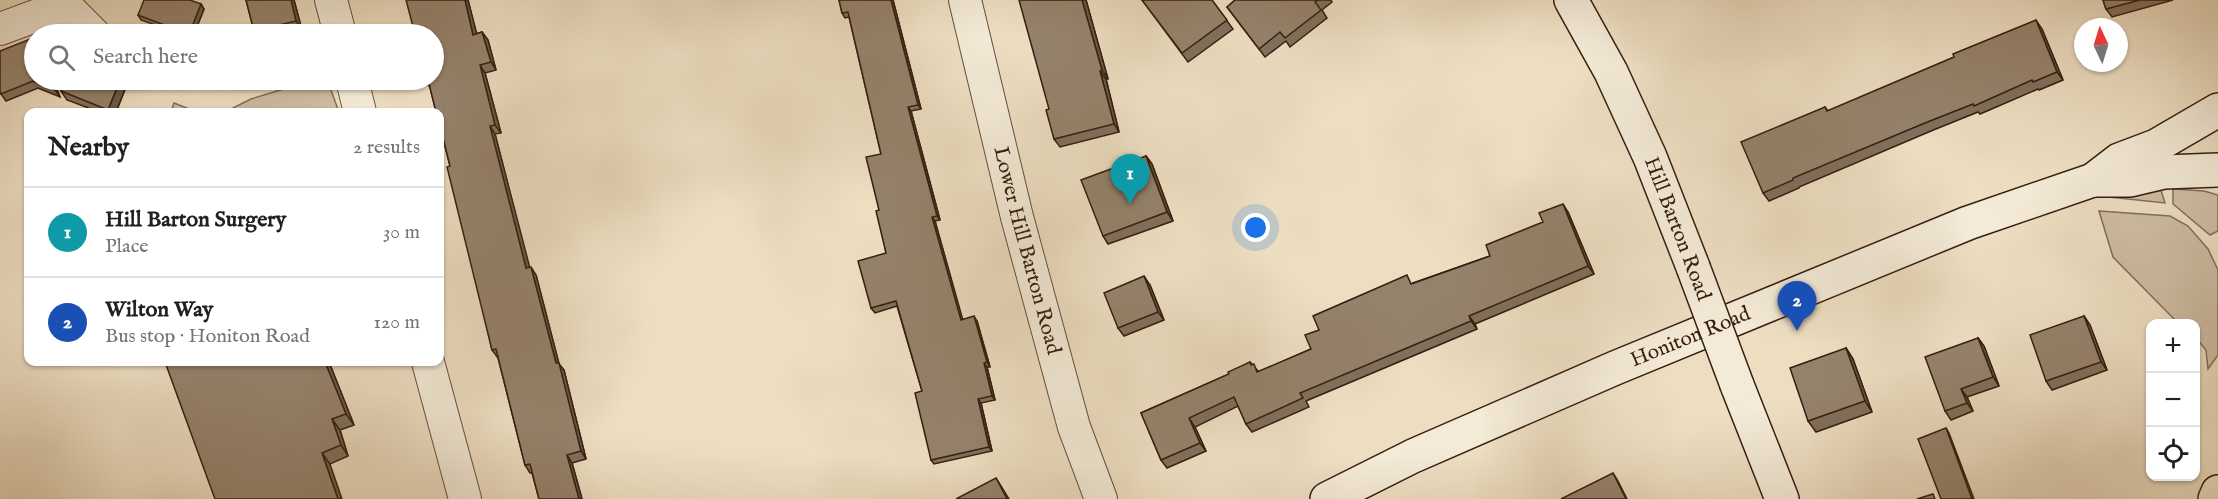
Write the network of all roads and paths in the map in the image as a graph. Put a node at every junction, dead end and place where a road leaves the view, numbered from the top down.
1 (331, 0) edge
2 (965, 0) edge
3 (1571, 0) edge
4 (65, 3) edge
5 (85, 24) edge
6 (337, 24) edge
7 (0, 29) edge
8 (354, 90) edge
9 (359, 108) edge
10 (2218, 110) edge
11 (2218, 170) edge
12 (2093, 180) junction
13 (429, 366) edge
14 (2218, 492) edge
15 (465, 499) edge
16 (1101, 499) edge
17 (1327, 499) edge
18 (1782, 499) edge
19 (2215, 499) edge

1 - 6 street
2 - 16 street, Lower Hill Barton Road
3 - 18 main road, Hill Barton Road, bridge
4 - 5 street
4 - 7 street
8 - 9 street
10 - 12 main road, Honiton Road
11 - 12 main road, Honiton Road
12 - 17 main road, Honiton Road
13 - 15 street
14 - 19 main road

